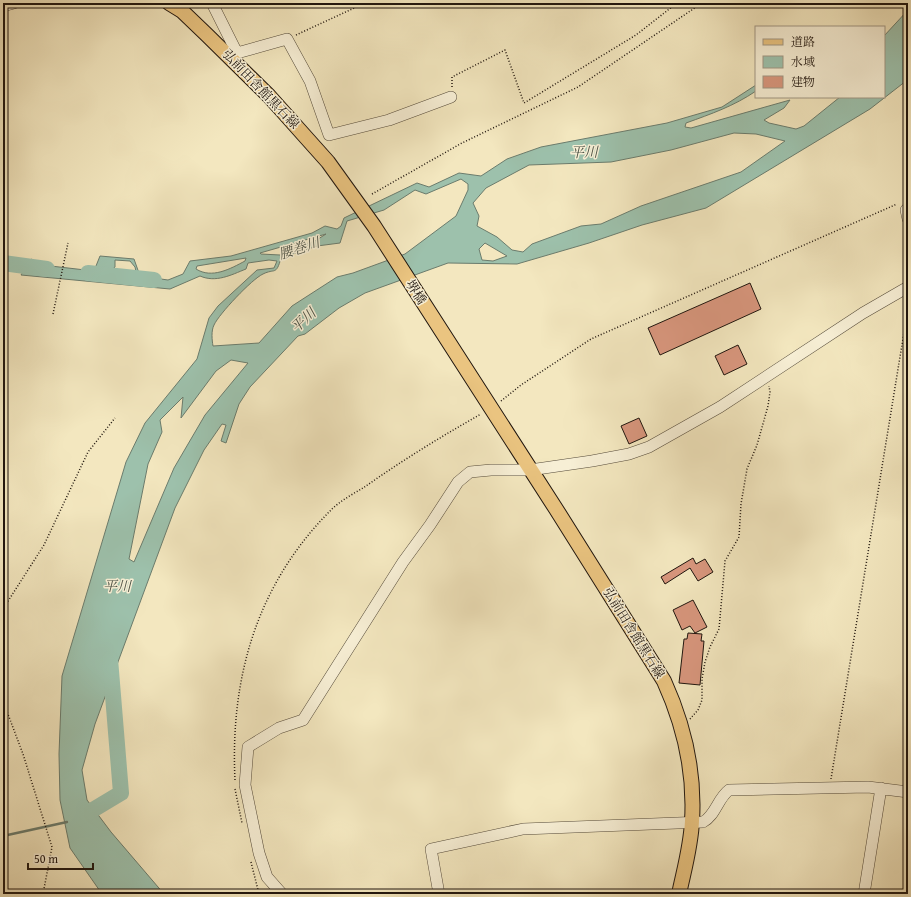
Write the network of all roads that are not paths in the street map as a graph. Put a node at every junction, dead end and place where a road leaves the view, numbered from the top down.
1 (14, 3) edge
2 (170, 3) edge
3 (212, 3) edge
4 (3, 6) edge
5 (234, 55) junction
6 (451, 97) road end
7 (343, 184) joint
8 (908, 208) edge
9 (908, 219) edge
10 (908, 287) edge
11 (487, 402) joint
12 (530, 470) junction
13 (881, 788) junction
14 (908, 792) edge
15 (692, 822) junction
16 (282, 894) edge
17 (439, 894) edge
18 (679, 894) edge
19 (864, 894) edge

1 - 4 street
2 - 5 main road, 弘前田舎館黒石線
3 - 5 street
5 - 6 street
5 - 7 main road, 弘前田舎館黒石線
7 - 11 main road, 堺橋
8 - 9 street
10 - 12 street
11 - 12 main road, 弘前田舎館黒石線
12 - 15 main road, 弘前田舎館黒石線
12 - 16 street
13 - 14 street
13 - 15 street
13 - 19 street
15 - 17 street
15 - 18 main road, 弘前田舎館黒石線

